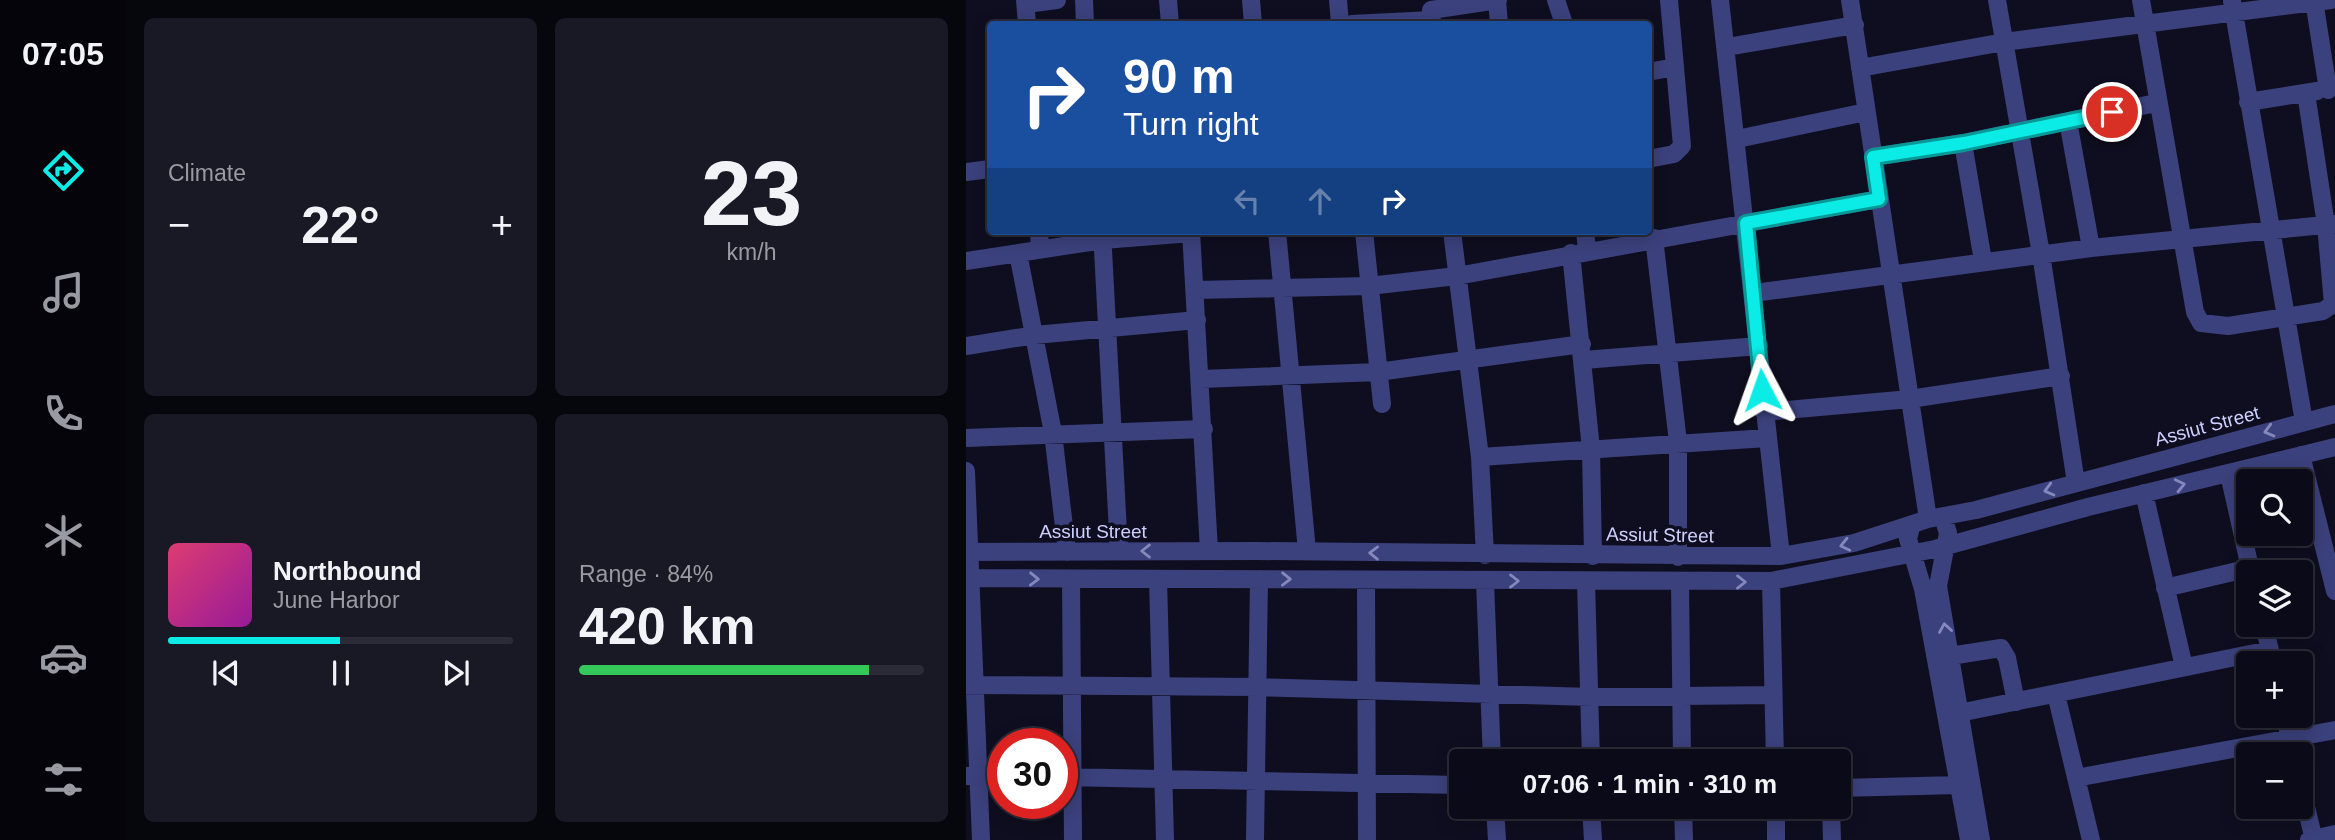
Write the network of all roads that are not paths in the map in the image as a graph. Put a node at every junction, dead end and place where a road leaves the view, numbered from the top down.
1 (1057, 0) edge
2 (1084, 0) edge
3 (1168, 0) edge
4 (1251, 0) edge
5 (1338, 0) edge
6 (1497, 0) edge
7 (1556, 0) edge
8 (1669, 0) edge
9 (1720, 0) edge
10 (1850, 0) edge
11 (1997, 0) edge
12 (2141, 0) edge
13 (2319, 1) edge
14 (1026, 2) edge
15 (2232, 6) edge
16 (1432, 14) edge
17 (1027, 21) edge
18 (1085, 21) edge
19 (1170, 21) edge
20 (1253, 21) edge
21 (1340, 21) edge
22 (1376, 21) edge
23 (1499, 21) edge
24 (1563, 21) edge
25 (2143, 23) junction
26 (1855, 25) junction
27 (2004, 42) junction
28 (1727, 47) junction
29 (1675, 67) junction
30 (1860, 68) junction
31 (1652, 71) edge
32 (2332, 89) edge
33 (2306, 93) junction
34 (2248, 102) junction
35 (2157, 103) junction
36 (1866, 112) junction
37 (2068, 121) junction
38 (2019, 132) junction
39 (1737, 139) junction
40 (1964, 143) junction
41 (1873, 157) junction
42 (1652, 158) edge
43 (987, 169) edge
44 (966, 172) edge
45 (1879, 199) junction
46 (1746, 223) junction
47 (2330, 225) edge
48 (2269, 232) junction
49 (1102, 235) edge
50 (1191, 235) edge
51 (1277, 235) edge
52 (1364, 235) edge
53 (1452, 235) edge
54 (1584, 235) edge
55 (1654, 238) junction
56 (2184, 239) junction
57 (1040, 240) edge
58 (2091, 248) junction
59 (1579, 252) junction
60 (1018, 253) junction
61 (2041, 254) junction
62 (966, 261) edge
63 (1983, 261) junction
64 (1457, 276) junction
65 (1890, 276) junction
66 (1369, 286) junction
67 (1196, 290) junction
68 (1280, 290) junction
69 (1754, 293) junction
70 (2283, 316) junction
71 (1197, 320) junction
72 (1108, 328) junction
73 (1035, 335) junction
74 (966, 346) edge
75 (1759, 346) junction
76 (1583, 352) junction
77 (1669, 354) junction
78 (1468, 360) junction
79 (1378, 372) junction
80 (1289, 376) junction
81 (2061, 376) junction
82 (1201, 379) junction
83 (1910, 399) junction
84 (1382, 404) dead end
85 (1764, 411) junction
86 (2335, 414) edge
87 (2304, 422) junction
88 (1204, 429) junction
89 (1111, 432) junction
90 (1053, 433) junction
91 (966, 438) edge
92 (1767, 438) junction
93 (1678, 442) junction
94 (2335, 447) edge
95 (1591, 449) junction
96 (2301, 455) junction
97 (1480, 457) junction
98 (966, 471) edge
99 (2229, 474) junction
100 (2076, 483) junction
101 (2144, 493) junction
102 (1935, 518) junction
103 (1911, 527) junction
104 (1947, 544) junction
105 (1119, 551) junction
106 (1209, 551) junction
107 (1307, 551) junction
108 (969, 552) edge
109 (1067, 552) junction
110 (1912, 553) junction
111 (1417, 554) junction
112 (1485, 555) junction
113 (1593, 556) junction
114 (1781, 556) junction
115 (1678, 557) junction
116 (2249, 560) edge
117 (2236, 573) edge
118 (969, 578) edge
119 (1070, 579) junction
120 (1158, 579) junction
121 (1259, 579) junction
122 (1366, 581) junction
123 (1419, 581) junction
124 (1485, 581) junction
125 (1586, 581) junction
126 (1771, 581) junction
127 (1680, 582) junction
128 (1931, 587) junction
129 (2165, 588) junction
130 (2335, 591) edge
131 (1950, 656) junction
132 (2236, 661) edge
133 (2184, 667) junction
134 (972, 685) edge
135 (1072, 687) junction
136 (1162, 687) junction
137 (1257, 687) junction
138 (1365, 689) junction
139 (1488, 693) junction
140 (2056, 694) junction
141 (1773, 695) junction
142 (1591, 697) junction
143 (1680, 697) junction
144 (2016, 702) junction
145 (1959, 713) junction
146 (1070, 728) edge
147 (2335, 730) edge
148 (2302, 742) edge
149 (1491, 749) edge
150 (1591, 749) edge
151 (1682, 749) edge
152 (1775, 749) edge
153 (2236, 754) edge
154 (973, 776) edge
155 (1078, 777) edge
156 (1165, 777) junction
157 (2076, 778) junction
158 (1254, 779) junction
159 (1364, 780) junction
160 (1449, 784) edge
161 (1959, 785) junction
162 (1851, 788) edge
163 (1071, 819) edge
164 (1496, 819) edge
165 (1592, 819) edge
166 (1683, 819) edge
167 (1776, 819) edge
168 (1831, 819) edge
169 (2309, 819) edge
170 (2335, 834) edge
171 (981, 840) edge
172 (1073, 840) edge
173 (1165, 840) edge
174 (1255, 840) edge
175 (1367, 840) edge
176 (1497, 840) edge
177 (1593, 840) edge
178 (1684, 840) edge
179 (1776, 840) edge
180 (1832, 840) edge
181 (1969, 840) edge
182 (1981, 840) edge
183 (2091, 840) edge
184 (2309, 840) edge
185 (2314, 840) edge

1 - 14 street
2 - 18 street
3 - 19 street
4 - 20 street
5 - 21 street
6 - 16 street
6 - 23 street
7 - 24 street
8 - 29 street
9 - 28 street
10 - 26 street
11 - 27 street
12 - 25 street
13 - 15 street
13 - 32 street
14 - 17 street
15 - 25 street
15 - 34 street
16 - 22 street
25 - 27 street
25 - 35 street
26 - 28 street
26 - 30 street
27 - 30 street
27 - 38 street
28 - 39 street
29 - 31 street
29 - 42 street
30 - 36 street
32 - 33 street
33 - 34 street
33 - 47 street
34 - 48 street
35 - 37 street
35 - 56 street
36 - 39 street
36 - 41 street
37 - 38 street
37 - 58 street
38 - 40 street
38 - 61 street
39 - 46 street
40 - 41 street
40 - 63 street
41 - 45 street
43 - 44 street
45 - 46 street
45 - 65 street
46 - 55 street
46 - 69 street
47 - 48 street
47 - 70 street
48 - 56 street
48 - 70 street
49 - 57 street
49 - 72 street
50 - 67 street
51 - 68 street
52 - 66 street
53 - 64 street
54 - 59 street
55 - 59 street
55 - 77 street
56 - 58 street
56 - 70 street
57 - 60 street
58 - 61 street
59 - 64 street
59 - 76 street
60 - 62 street
60 - 73 street
61 - 63 street
61 - 81 street
63 - 65 street
64 - 66 street
64 - 78 street
65 - 69 street
65 - 83 street
66 - 68 street
66 - 79 street
67 - 68 street
67 - 71 street
68 - 80 street
69 - 75 street
70 - 87 street
71 - 72 street
71 - 82 street
72 - 73 street
72 - 89 street
73 - 74 street
73 - 90 street
75 - 77 street
75 - 85 street
76 - 77 street
76 - 78 street
76 - 95 street
77 - 93 street
78 - 79 street
78 - 97 street
79 - 80 street
79 - 84 street
80 - 82 street
80 - 107 street
81 - 83 street
81 - 100 street
82 - 88 street
83 - 85 street
83 - 102 street
85 - 92 street
86 - 87 street, Assiut Street
87 -> 100 street, Assiut Street
88 - 89 street
88 - 106 street
89 - 90 street
89 - 105 street
90 - 91 street
90 - 109 street
92 - 93 street
92 - 114 street
93 - 95 street
93 - 115 street
94 - 96 street
95 - 97 street
95 - 113 street
96 - 99 street
96 - 130 street
97 - 112 street
98 - 108 street
101 -> 99 street
99 - 116 street
100 -> 102 street, Assiut Street
101 - 104 street
101 - 129 street
102 - 103 street, Assiut Street
102 - 104 street
103 - 110 street
103 -> 114 street, Assiut Street
104 - 110 street
104 - 128 street
106 -> 105 street, Assiut Street
105 - 109 street, Assiut Street
106 - 107 street, Assiut Street
111 -> 107 street, Assiut Street
108 - 109 street, Assiut Street
108 - 118 street
110 - 126 street
110 - 128 street
111 - 112 street, Assiut Street
111 - 123 street
112 - 113 street, Assiut Street
113 - 115 street, Assiut Street
114 - 115 street, Assiut Street
117 - 129 street
118 -> 119 street
118 - 134 street
119 - 120 street
119 - 135 street
120 - 121 street
120 - 136 street
121 -> 122 street
121 - 137 street
122 - 123 street
122 - 138 street
123 - 124 street
124 -> 125 street
124 - 139 street
125 - 127 street
125 - 142 street
127 -> 126 street
126 - 141 street
127 - 143 street
131 -> 128 street
128 - 161 street
129 - 133 street
131 - 144 street
131 - 145 street
132 - 133 street
133 - 140 street
134 - 135 street
134 - 154 street
135 - 136 street
135 - 146 street
136 - 137 street
136 - 156 street
137 - 138 street
137 - 158 street
138 - 139 street
138 - 159 street
139 - 142 street
139 - 149 street
140 - 144 street
140 - 157 street
141 - 143 street
141 - 152 street
142 - 143 street
142 - 150 street
143 - 151 street
144 - 145 street
145 - 182 street
147 - 148 street
153 - 157 street
154 - 171 street
155 - 156 street
156 - 158 street
156 - 173 street
157 - 183 street
158 - 159 street
158 - 174 street
159 - 160 street
159 - 175 street
161 - 162 street
161 - 181 street
163 - 172 street
164 - 176 street
165 - 177 street
166 - 178 street
167 - 179 street
168 - 180 street
169 - 185 street
170 - 185 street
184 - 185 street

